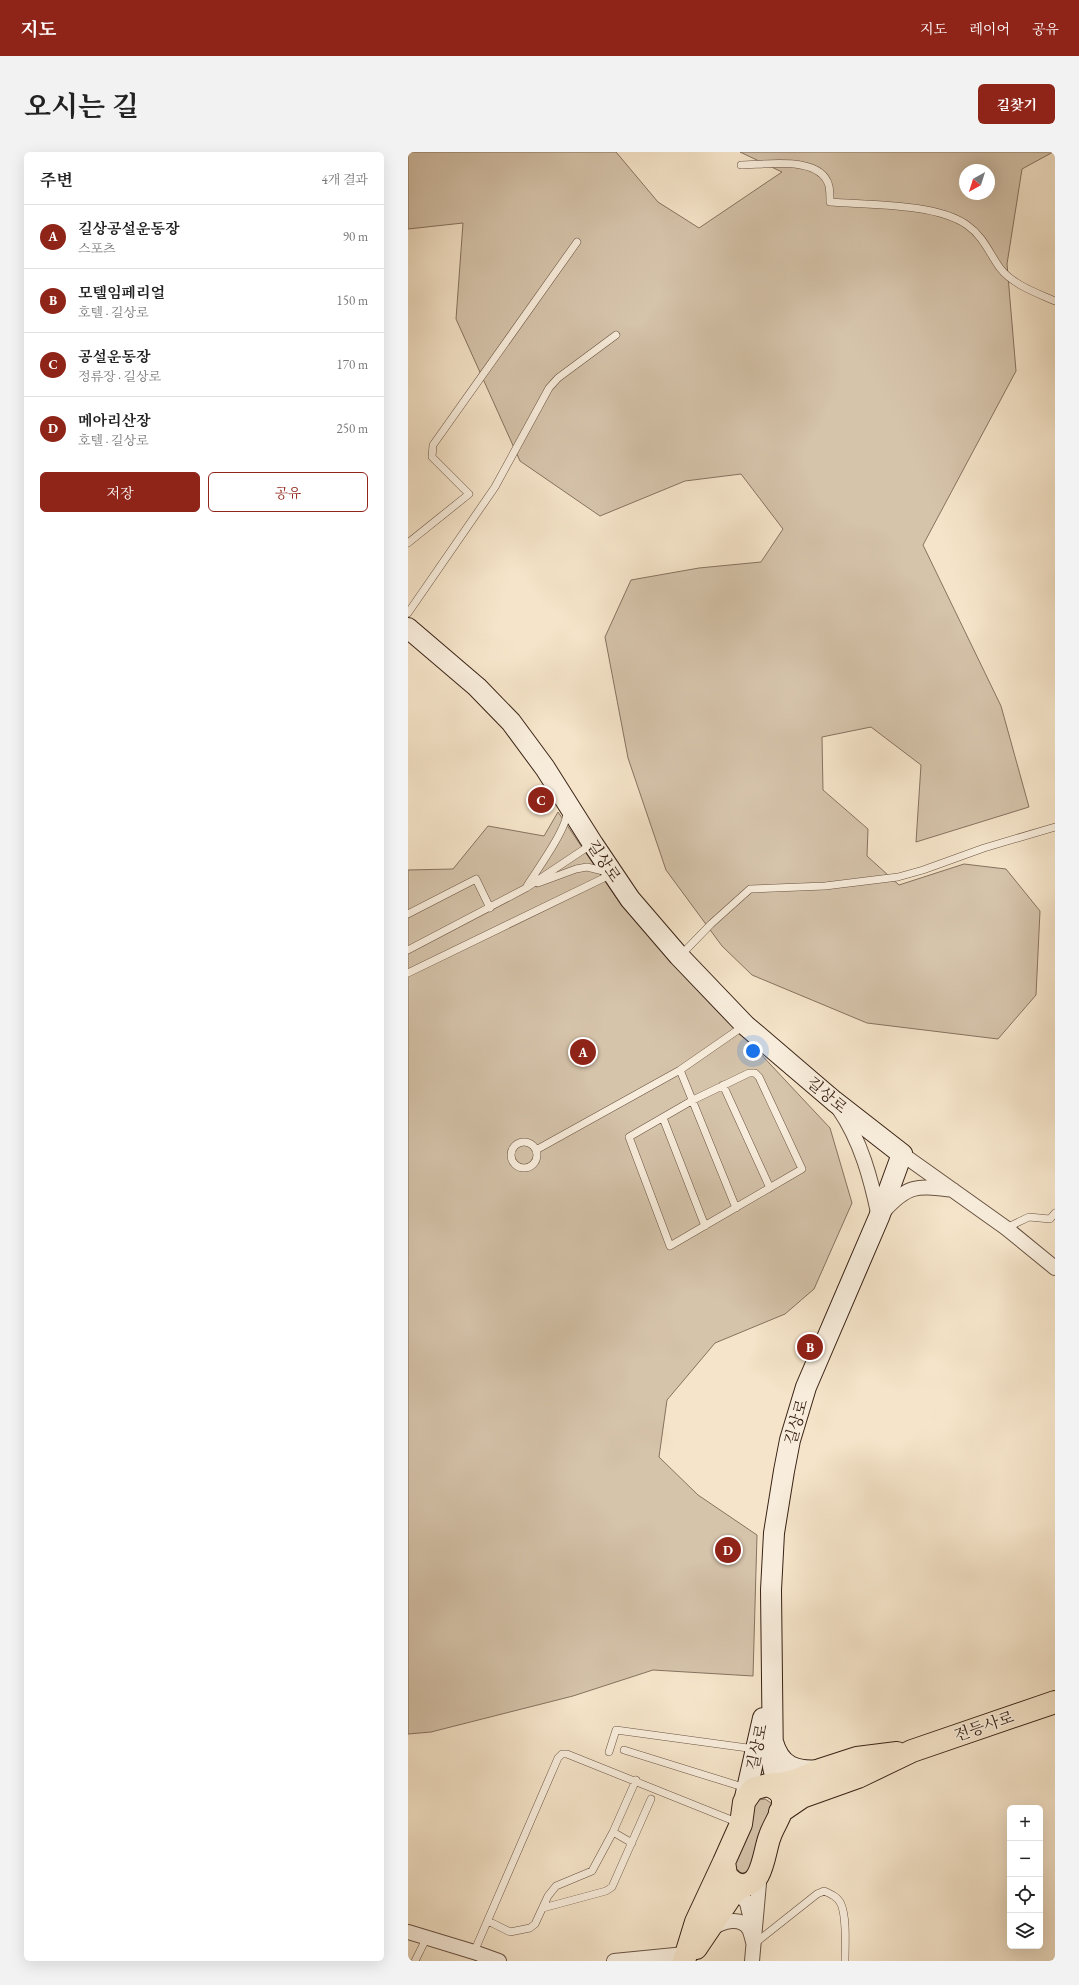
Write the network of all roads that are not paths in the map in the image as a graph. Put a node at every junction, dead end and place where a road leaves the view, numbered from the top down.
1 (741, 165) dead end
2 (577, 242) dead end
3 (1055, 301) edge
4 (616, 334) dead end
5 (408, 543) edge
6 (408, 613) edge
7 (408, 628) edge
8 (567, 803) junction
9 (1055, 827) edge
10 (593, 844) junction
11 (612, 874) junction
12 (526, 888) junction
13 (490, 908) junction
14 (408, 914) edge
15 (408, 950) edge
16 (679, 956) junction
17 (408, 972) edge
18 (745, 1025) junction
19 (680, 1070) junction
20 (723, 1085) junction
21 (693, 1100) junction
22 (834, 1101) junction
23 (663, 1118) junction
24 (536, 1150) dead end
25 (902, 1154) junction
26 (770, 1188) junction
27 (954, 1191) junction
28 (736, 1208) junction
29 (1055, 1213) edge
30 (879, 1217) junction
31 (705, 1226) junction
32 (1006, 1228) junction
33 (1055, 1268) edge
34 (1055, 1702) edge
35 (765, 1743) junction
36 (624, 1750) dead end
37 (912, 1751) junction
38 (610, 1752) dead end
39 (820, 1770) junction
40 (636, 1780) junction
41 (766, 1794) junction
42 (651, 1799) dead end
43 (741, 1824) junction
44 (613, 1832) junction
45 (632, 1843) junction
46 (739, 1878) junction
47 (543, 1908) junction
48 (488, 1921) junction
49 (408, 1932) edge
50 (426, 1937) junction
51 (754, 1944) junction
52 (474, 1952) junction
53 (689, 1955) edge
54 (415, 1961) edge
55 (499, 1961) edge
56 (614, 1961) edge
57 (752, 1961) edge
58 (846, 1961) edge

1 - 3 lane
2 - 5 lane
4 - 6 lane
7 - 8 street, 길상로
8 - 10 street, 길상로
8 - 12 lane
9 - 16 lane
10 - 11 street, 길상로
10 - 12 lane
11 - 12 lane
11 - 16 street, 길상로
11 - 17 lane
12 - 13 lane
13 - 14 lane
13 - 15 lane
16 - 18 street, 길상로
18 - 19 lane
18 - 22 street, 길상로
19 - 21 lane
19 - 24 lane
20 - 21 lane
20 - 26 lane
20 - 26 lane
21 - 23 lane
21 - 28 lane
22 - 25 street, 길상로
22 - 30 street
23 - 31 lane
23 - 31 lane
25 - 27 street
25 - 30 street, 길상로
26 - 28 lane
27 - 30 street
27 - 32 street
28 - 31 lane
29 - 32 lane
30 - 35 street, 길상로
32 - 33 street
34 - 37 main road, 전등사로
35 - 38 lane
35 - 39 street
35 - 41 street, 길상로
35 - 41 street, 길상로
36 - 41 lane
37 - 39 main road, 전등사로
37 - 41 main road, 전등사로
39 - 41 main road, 전등사로
40 - 43 lane
40 - 44 lane
40 - 48 lane
41 - 43 main road
41 - 46 main road
42 - 45 lane
43 - 46 main road
44 - 45 lane
44 - 47 lane
45 - 47 lane
46 - 51 street
46 - 51 street
46 - 53 main road
46 - 53 main road
47 - 48 lane
48 - 52 lane
49 - 50 street
50 - 52 street
50 - 54 lane
51 - 53 street
51 - 57 street
51 - 58 lane
52 - 55 street
53 - 56 street

